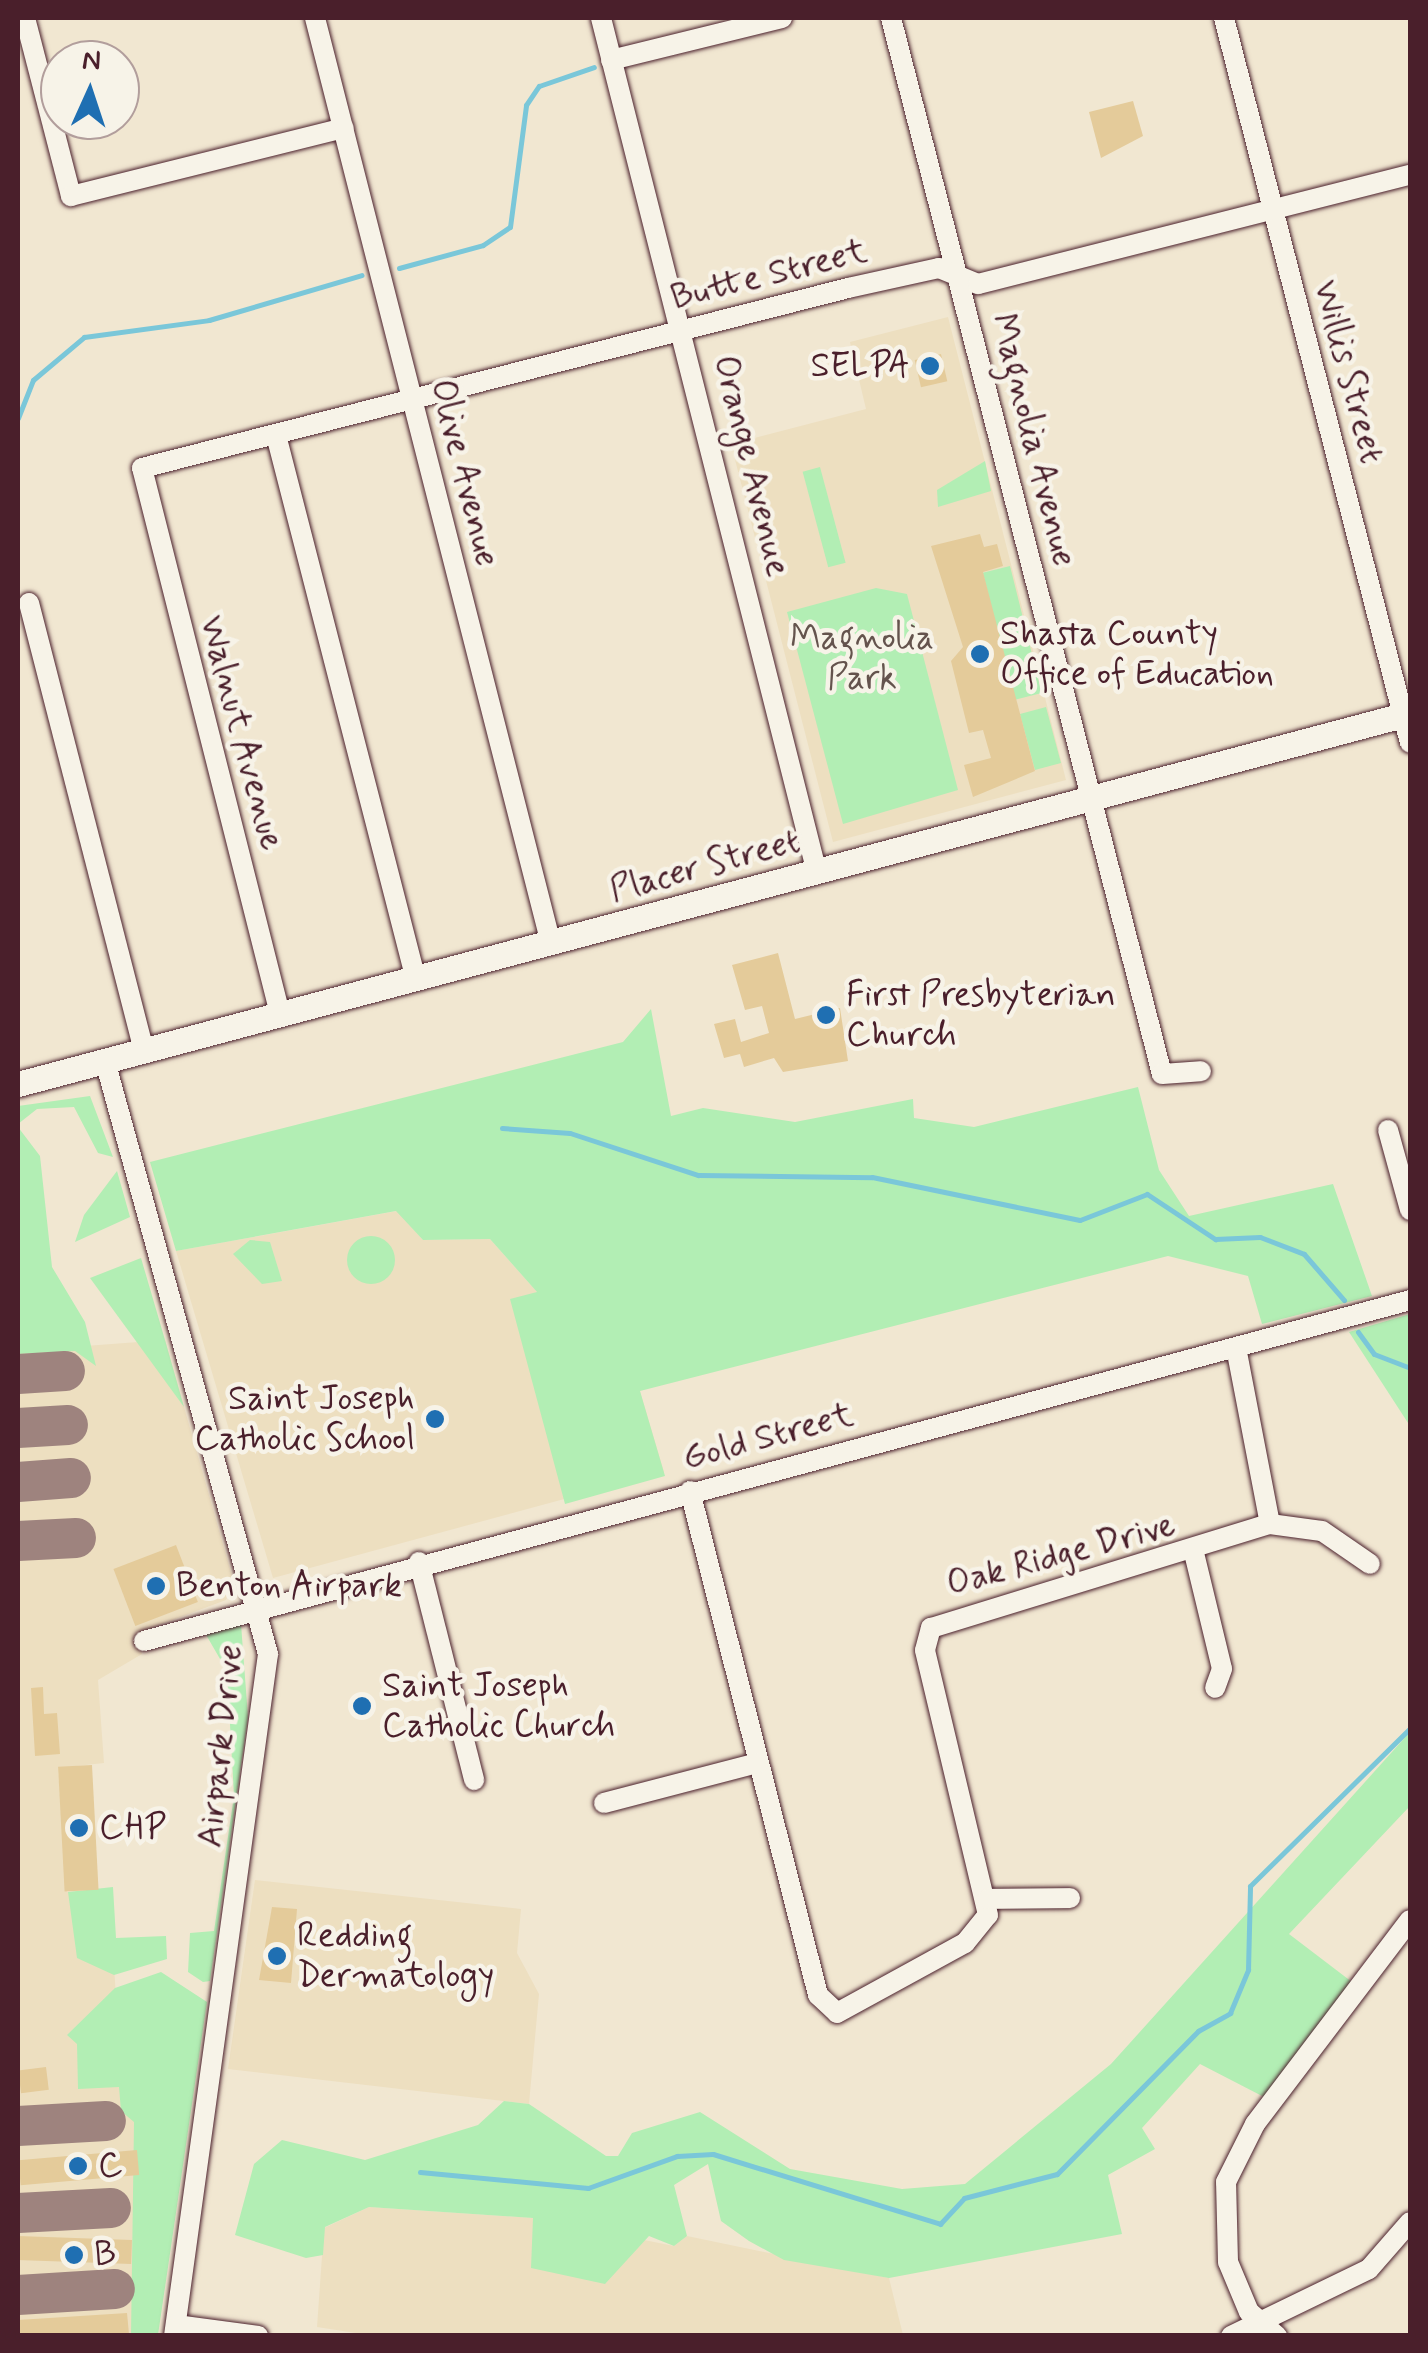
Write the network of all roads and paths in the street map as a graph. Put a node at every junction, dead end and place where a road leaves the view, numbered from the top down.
1 (25, 18) edge
2 (315, 18) edge
3 (601, 18) edge
4 (782, 18) edge
5 (891, 18) edge
6 (1224, 18) edge
7 (612, 60) junction
8 (344, 128) junction
9 (1410, 175) edge
10 (1273, 211) junction
11 (958, 278) junction
12 (684, 329) junction
13 (412, 400) junction
14 (276, 435) junction
15 (142, 468) joint
16 (29, 602) dead end
17 (1407, 714) edge
18 (1410, 743) edge
19 (1091, 798) junction
20 (817, 873) junction
21 (551, 944) junction
22 (416, 980) junction
23 (280, 1014) junction
24 (144, 1050) junction
25 (105, 1061) junction
26 (1201, 1071) dead end
27 (18, 1084) edge
28 (1388, 1130) dead end
29 (1410, 1210) edge
30 (1410, 1300) edge
31 (1236, 1347) junction
32 (690, 1491) junction
33 (1270, 1524) junction
34 (1194, 1553) junction
35 (419, 1562) junction
36 (1370, 1564) dead end
37 (259, 1604) junction
38 (144, 1641) dead end
39 (1215, 1688) dead end
40 (758, 1763) junction
41 (474, 1780) dead end
42 (604, 1803) dead end
43 (1070, 1898) dead end
44 (988, 1899) junction
45 (1410, 1920) edge
46 (1410, 2222) edge
47 (1260, 2321) junction
48 (175, 2330) edge
49 (258, 2336) edge
50 (1231, 2336) edge
51 (1277, 2336) edge

1 - 8 street
2 - 8 street, Olive Avenue
3 - 7 street, Orange Avenue
4 - 7 street
5 - 11 street, Magnolia Avenue
6 - 10 street, Willis Street
7 - 12 street, Orange Avenue
8 - 13 street, Olive Avenue
9 - 10 street, Butte Street
10 - 11 street, Butte Street
10 - 17 street, Willis Street
11 - 12 street, Butte Street
11 - 19 street, Magnolia Avenue
12 - 13 street, Butte Street
12 - 20 street, Orange Avenue
13 - 14 street, Butte Street
13 - 21 street, Olive Avenue
14 - 15 street, Butte Street
14 - 22 street
15 - 23 street, Walnut Avenue
16 - 24 street
17 - 18 street, Willis Street
17 - 19 main road, Placer Street
19 - 20 main road, Placer Street
19 - 26 street, Magnolia Avenue
20 - 21 main road, Placer Street
21 - 22 main road, Placer Street
22 - 23 main road, Placer Street
23 - 24 main road, Placer Street
24 - 25 main road, Placer Street
25 - 27 main road, Placer Street
25 - 37 street, Airpark Drive
28 - 29 street
30 - 31 street, Gold Street
31 - 32 street, Gold Street
31 - 33 street
32 - 35 street, Gold Street
32 - 40 street
33 - 34 street, Oak Ridge Drive
33 - 36 street
34 - 39 street
34 - 44 street, Oak Ridge Drive
35 - 37 street, Gold Street
35 - 41 street
37 - 38 street, Gold Street
37 - 48 street, Airpark Drive
40 - 42 street
40 - 44 street
43 - 44 street
45 - 47 street
46 - 47 street
47 - 50 street
47 - 51 street
48 - 49 street

